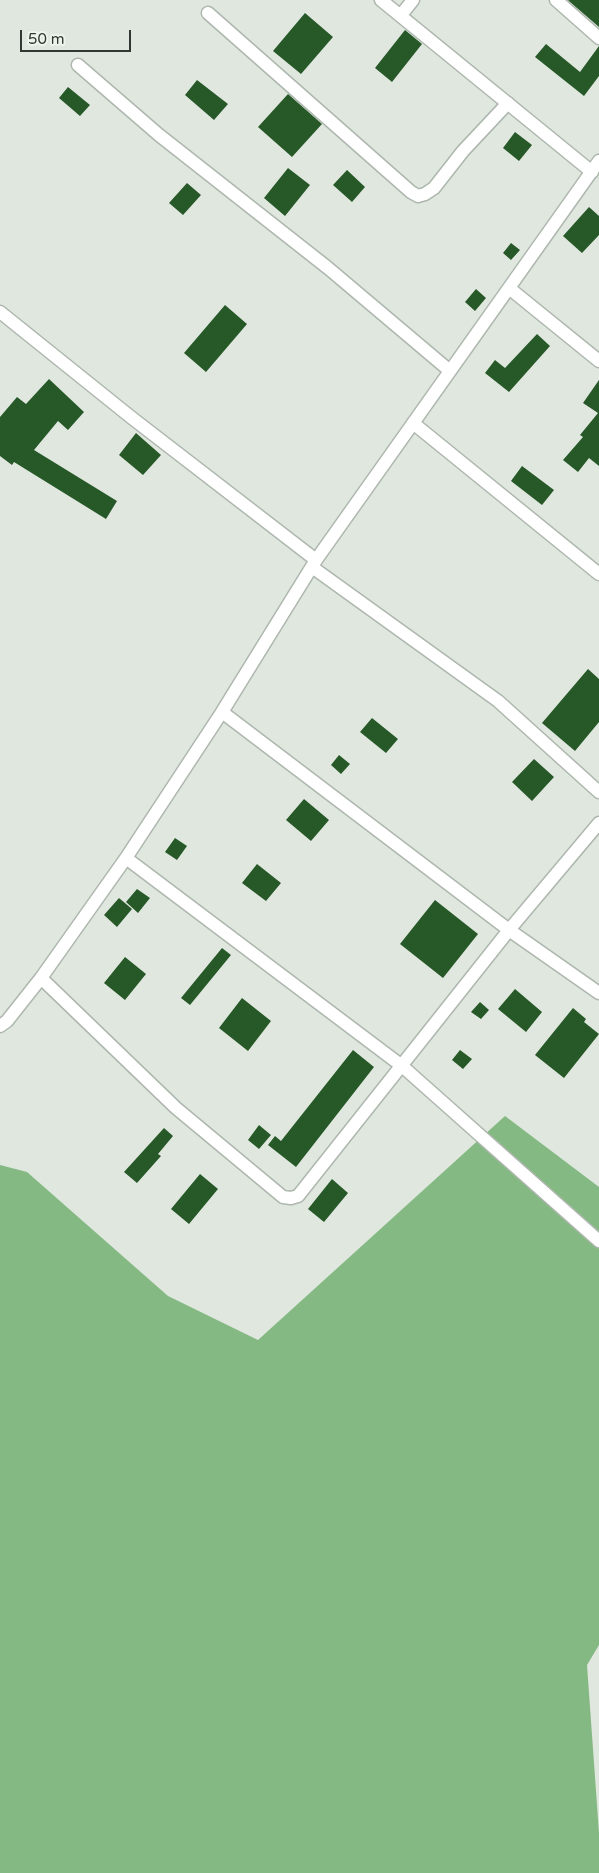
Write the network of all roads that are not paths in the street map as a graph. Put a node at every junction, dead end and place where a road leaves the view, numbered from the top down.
1 (381, 0) edge
2 (413, 0) edge
3 (556, 0) edge
4 (208, 13) dead end
5 (401, 15) junction
6 (599, 38) edge
7 (78, 65) dead end
8 (508, 103) junction
9 (599, 160) edge
10 (592, 172) junction
11 (509, 288) junction
12 (0, 312) edge
13 (599, 362) edge
14 (450, 371) junction
15 (413, 423) junction
16 (314, 564) junction
17 (599, 574) edge
18 (222, 712) junction
19 (599, 792) edge
20 (599, 823) edge
21 (126, 858) junction
22 (509, 930) junction
23 (41, 978) junction
24 (599, 993) edge
25 (0, 1026) edge
26 (402, 1066) junction
27 (599, 1241) edge

1 - 5 street
2 - 5 street
3 - 6 street
4 - 8 street
5 - 8 street
7 - 14 street
8 - 10 street
9 - 10 street
10 - 11 street
11 - 13 street
11 - 14 street
12 - 16 street
14 - 15 street
15 - 16 street
15 - 17 street
16 - 18 street
16 - 19 street
18 - 21 street
18 - 22 street
20 - 22 street
21 - 23 street
21 - 26 street
22 - 24 street
22 - 26 street
23 - 25 street
23 - 26 street
26 - 27 street

